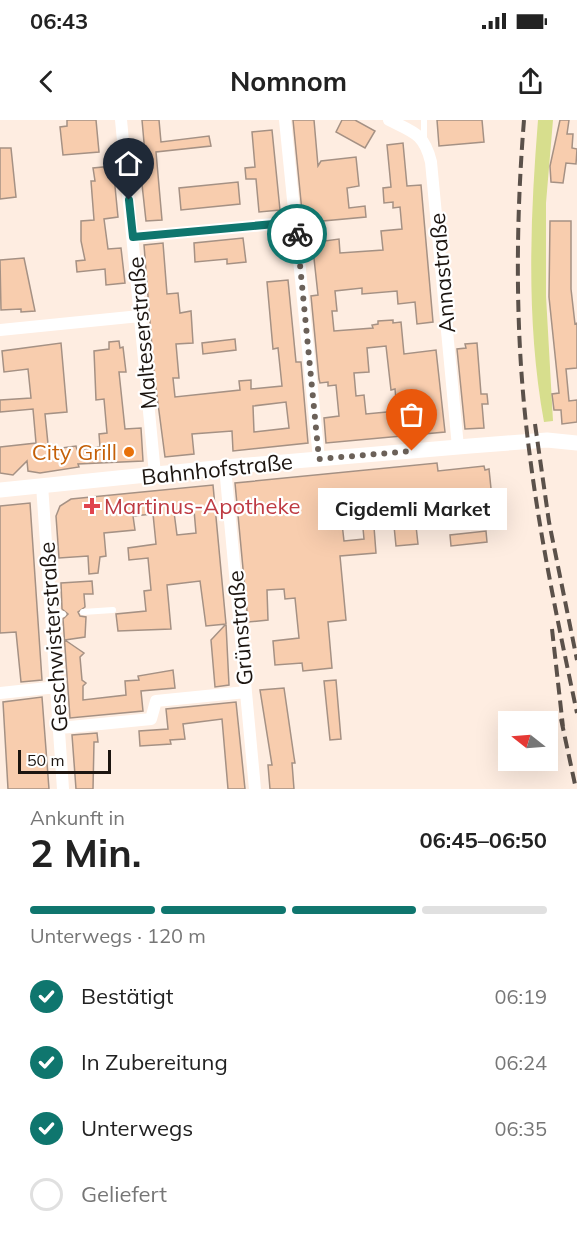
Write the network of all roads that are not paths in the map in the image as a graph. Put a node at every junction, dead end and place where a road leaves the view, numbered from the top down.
1 (121, 120) edge
2 (285, 120) edge
3 (389, 120) edge
4 (424, 120) edge
5 (424, 140) junction
6 (296, 222) junction
7 (133, 237) junction
8 (140, 316) junction
9 (0, 330) edge
10 (577, 442) edge
11 (458, 447) junction
12 (319, 459) junction
13 (225, 467) junction
14 (155, 474) junction
15 (42, 485) junction
16 (0, 490) edge
17 (113, 610) dead end
18 (83, 612) dead end
19 (57, 687) junction
20 (246, 692) junction
21 (0, 693) edge
22 (60, 728) junction
23 (63, 789) edge
24 (255, 789) edge

1 - 7 street, Malteserstraße
2 - 6 street
3 - 5 street
4 - 5 lane
5 - 11 street, Annastraße
6 - 7 street
6 - 12 street
7 - 8 street, Malteserstraße
8 - 9 street
8 - 14 street, Malteserstraße
10 - 11 street, Bahnhofstraße
11 - 12 street, Bahnhofstraße
12 - 13 street, Bahnhofstraße
13 - 14 street, Bahnhofstraße
13 - 20 street, Grünstraße
14 - 15 street, Bahnhofstraße
15 - 16 street, Bahnhofstraße
15 - 19 street, Geschwisterstraße
17 - 18 lane
19 - 21 street
19 - 22 street, Geschwisterstraße
20 - 22 street
20 - 24 street, Grünstraße
22 - 23 street, Geschwisterstraße

